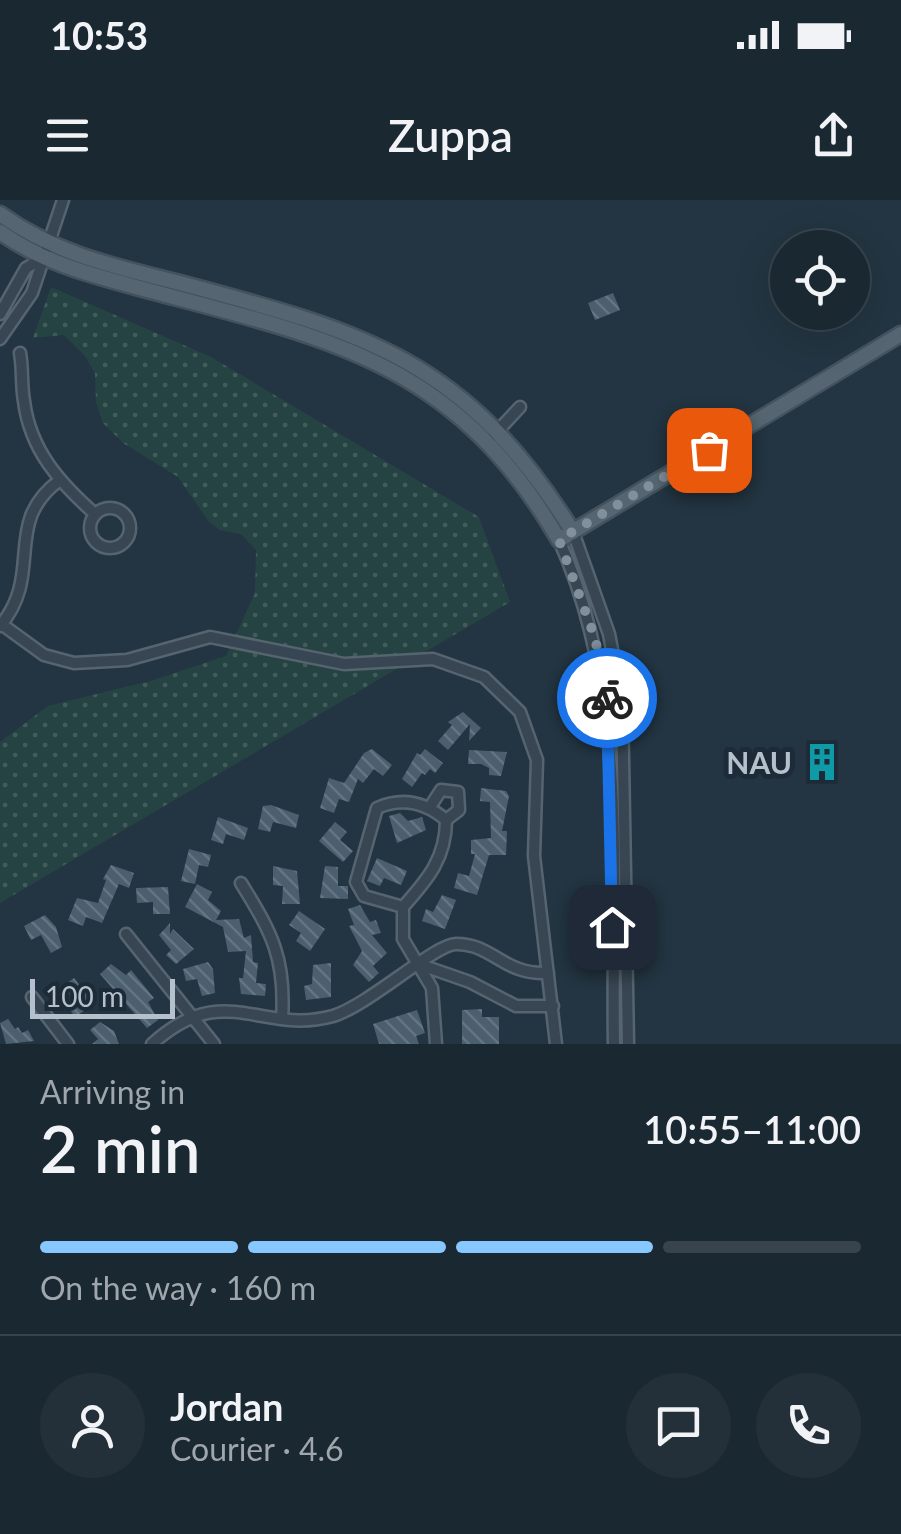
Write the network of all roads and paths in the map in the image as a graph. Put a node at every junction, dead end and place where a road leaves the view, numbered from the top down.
1 (62, 200) edge
2 (0, 214) edge
3 (0, 232) edge
4 (44, 251) junction
5 (0, 314) edge
6 (901, 334) edge
7 (0, 339) edge
8 (20, 353) dead end
9 (520, 407) dead end
10 (493, 436) junction
11 (60, 480) junction
12 (95, 514) dead end
13 (566, 536) junction
14 (0, 625) edge
15 (430, 806) junction
16 (446, 820) junction
17 (241, 883) dead end
18 (403, 907) junction
19 (126, 934) dead end
20 (420, 966) junction
21 (548, 973) junction
22 (32, 997) dead end
23 (553, 1006) junction
24 (190, 1017) junction
25 (282, 1019) junction
26 (68, 1044) edge
27 (152, 1044) edge
28 (214, 1044) edge
29 (436, 1044) edge
30 (556, 1044) edge
31 (614, 1044) edge
32 (628, 1044) edge

1 - 4 street
2 - 4 main road
3 - 4 main road
4 - 5 street
4 - 7 street
4 - 10 main road
6 - 13 main road
8 - 11 street
9 - 10 street
10 - 13 main road
11 - 12 street
11 - 14 street
13 - 31 street
13 - 32 street
14 - 21 street
15 - 16 street
15 - 16 street
15 - 18 street
16 - 18 street
17 - 25 street
18 - 20 street
19 - 24 street
20 - 21 street
20 - 23 street
20 - 25 street
20 - 29 street
21 - 23 street
22 - 26 street
23 - 30 street
24 - 25 street
24 - 27 street
24 - 28 street

